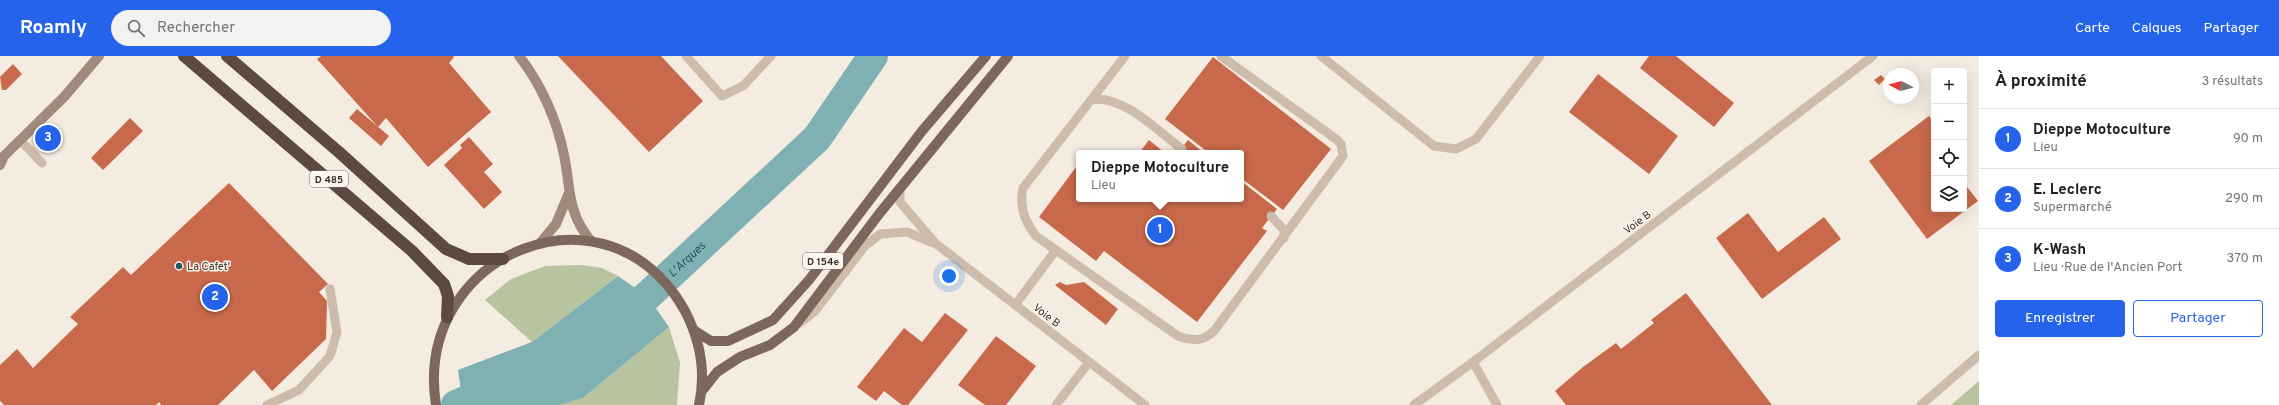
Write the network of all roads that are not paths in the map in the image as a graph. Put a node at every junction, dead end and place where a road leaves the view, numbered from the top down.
1 (184, 56) edge
2 (227, 56) edge
3 (519, 56) edge
4 (686, 56) edge
5 (771, 56) edge
6 (986, 56) edge
7 (1008, 56) edge
8 (1125, 56) edge
9 (1221, 56) edge
10 (1321, 56) edge
11 (1540, 56) edge
12 (1870, 57) edge
13 (94, 58) edge
14 (1091, 100) junction
15 (20, 141) junction
16 (1182, 149) dead end
17 (2, 159) edge
18 (42, 164) dead end
19 (900, 189) junction
20 (569, 193) junction
21 (1272, 216) dead end
22 (1284, 238) junction
23 (591, 241) junction
24 (541, 242) junction
25 (935, 243) junction
26 (1056, 250) junction
27 (503, 259) junction
28 (330, 289) dead end
29 (1015, 305) junction
30 (447, 317) junction
31 (794, 328) junction
32 (695, 331) junction
33 (1979, 355) edge
34 (1089, 362) junction
35 (1473, 362) junction
36 (702, 391) junction
37 (267, 405) edge
38 (436, 405) edge
39 (699, 405) edge
40 (1056, 405) edge
41 (1145, 405) edge
42 (1414, 405) edge
43 (1497, 405) edge
44 (1921, 405) edge

1 - 30 highway, D 485
2 - 27 highway, D 485
3 - 20 main road
4 - 5 lane
6 - 32 main road, D 154e
7 - 19 main road, D 154e
8 - 14 lane
9 - 22 lane
10 - 11 lane
12 - 35 lane, Voie B
13 - 15 main road
14 - 16 lane
14 - 26 lane
15 - 17 main road
15 - 18 lane
19 - 25 lane, Voie B
19 - 31 main road, D 154e
20 - 23 main road
20 - 24 main road
21 - 22 lane
22 - 26 lane
23 - 24 main road
23 - 32 main road
24 - 27 main road
25 - 29 lane, Voie B
25 - 31 lane, Voie B
26 - 29 lane
27 - 30 main road
28 - 37 lane
29 - 34 lane, Voie B
30 - 38 main road
31 - 36 main road, D 154e
32 - 36 main road
33 - 44 lane
34 - 40 lane
34 - 41 lane, Voie B
35 - 42 lane, Voie B
35 - 43 lane
36 - 39 main road

